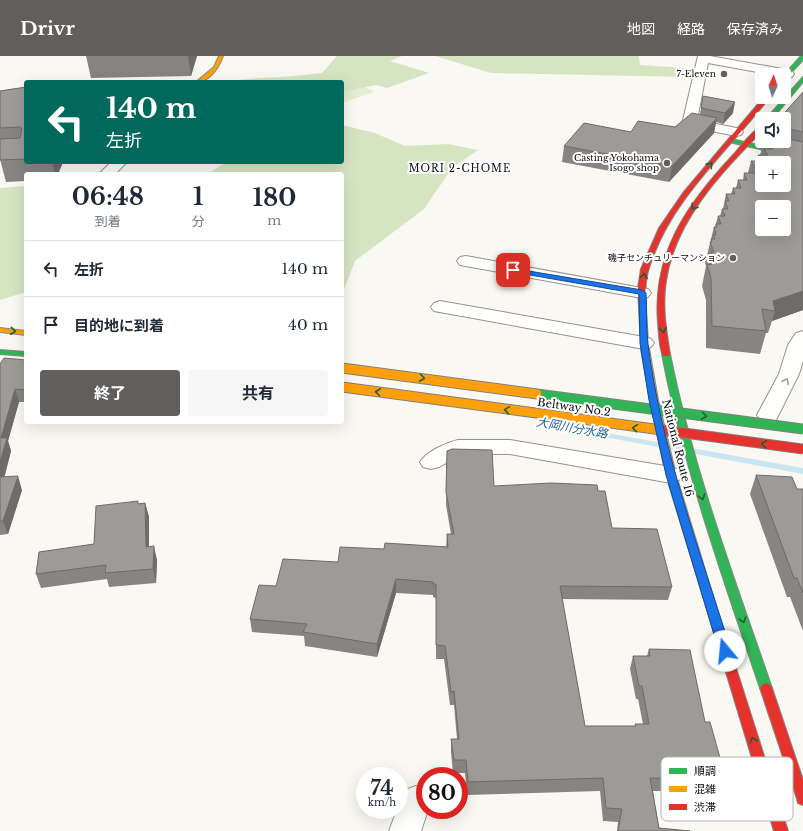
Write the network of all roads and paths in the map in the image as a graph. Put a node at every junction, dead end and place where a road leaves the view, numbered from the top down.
1 (221, 56) edge
2 (704, 57) edge
3 (803, 57) edge
4 (755, 69) edge
5 (791, 70) edge
6 (202, 80) edge
7 (803, 80) edge
8 (761, 104) edge
9 (775, 112) edge
10 (755, 135) edge
11 (734, 137) junction
12 (746, 144) junction
13 (803, 157) edge
14 (118, 164) edge
15 (108, 172) edge
16 (466, 262) dead end
17 (642, 293) junction
18 (440, 307) dead end
19 (0, 330) edge
20 (24, 333) edge
21 (803, 337) edge
22 (644, 343) junction
23 (0, 352) edge
24 (24, 354) edge
25 (0, 363) edge
26 (24, 365) edge
27 (344, 368) edge
28 (344, 387) edge
29 (654, 400) junction
30 (675, 402) junction
31 (768, 416) junction
32 (803, 420) edge
33 (803, 429) edge
34 (803, 449) edge
35 (431, 462) dead end
36 (671, 475) junction
37 (758, 757) edge
38 (789, 757) edge
39 (793, 769) edge
40 (803, 799) edge
41 (416, 800) dead end
42 (778, 821) edge
43 (405, 831) edge
44 (781, 831) edge

1 - 6 main road
2 - 4 street
2 - 11 street
3 - 5 main road
7 - 9 main road
8 - 11 main road, National Route 16
10 - 12 main road, National Route 16
11 - 12 main road
17 -> 11 main road, National Route 16
12 - 13 main road
12 -> 30 main road, National Route 16
14 - 15 street
16 - 17 street
17 - 22 main road, National Route 16
18 - 22 street
19 -> 20 main road
31 -> 21 street
22 - 29 main road, National Route 16
23 - 24 main road
25 - 26 street
27 -> 33 main road, Beltway No.2, bridge
34 -> 28 main road, Beltway No.2, bridge
29 - 30 street
29 - 36 main road, National Route 16
30 - 31 street
30 -> 38 main road, National Route 16
31 - 32 street
35 - 36 street
37 -> 36 main road, National Route 16
39 -> 40 main road, National Route 16
41 - 43 street
44 -> 42 main road, National Route 16

